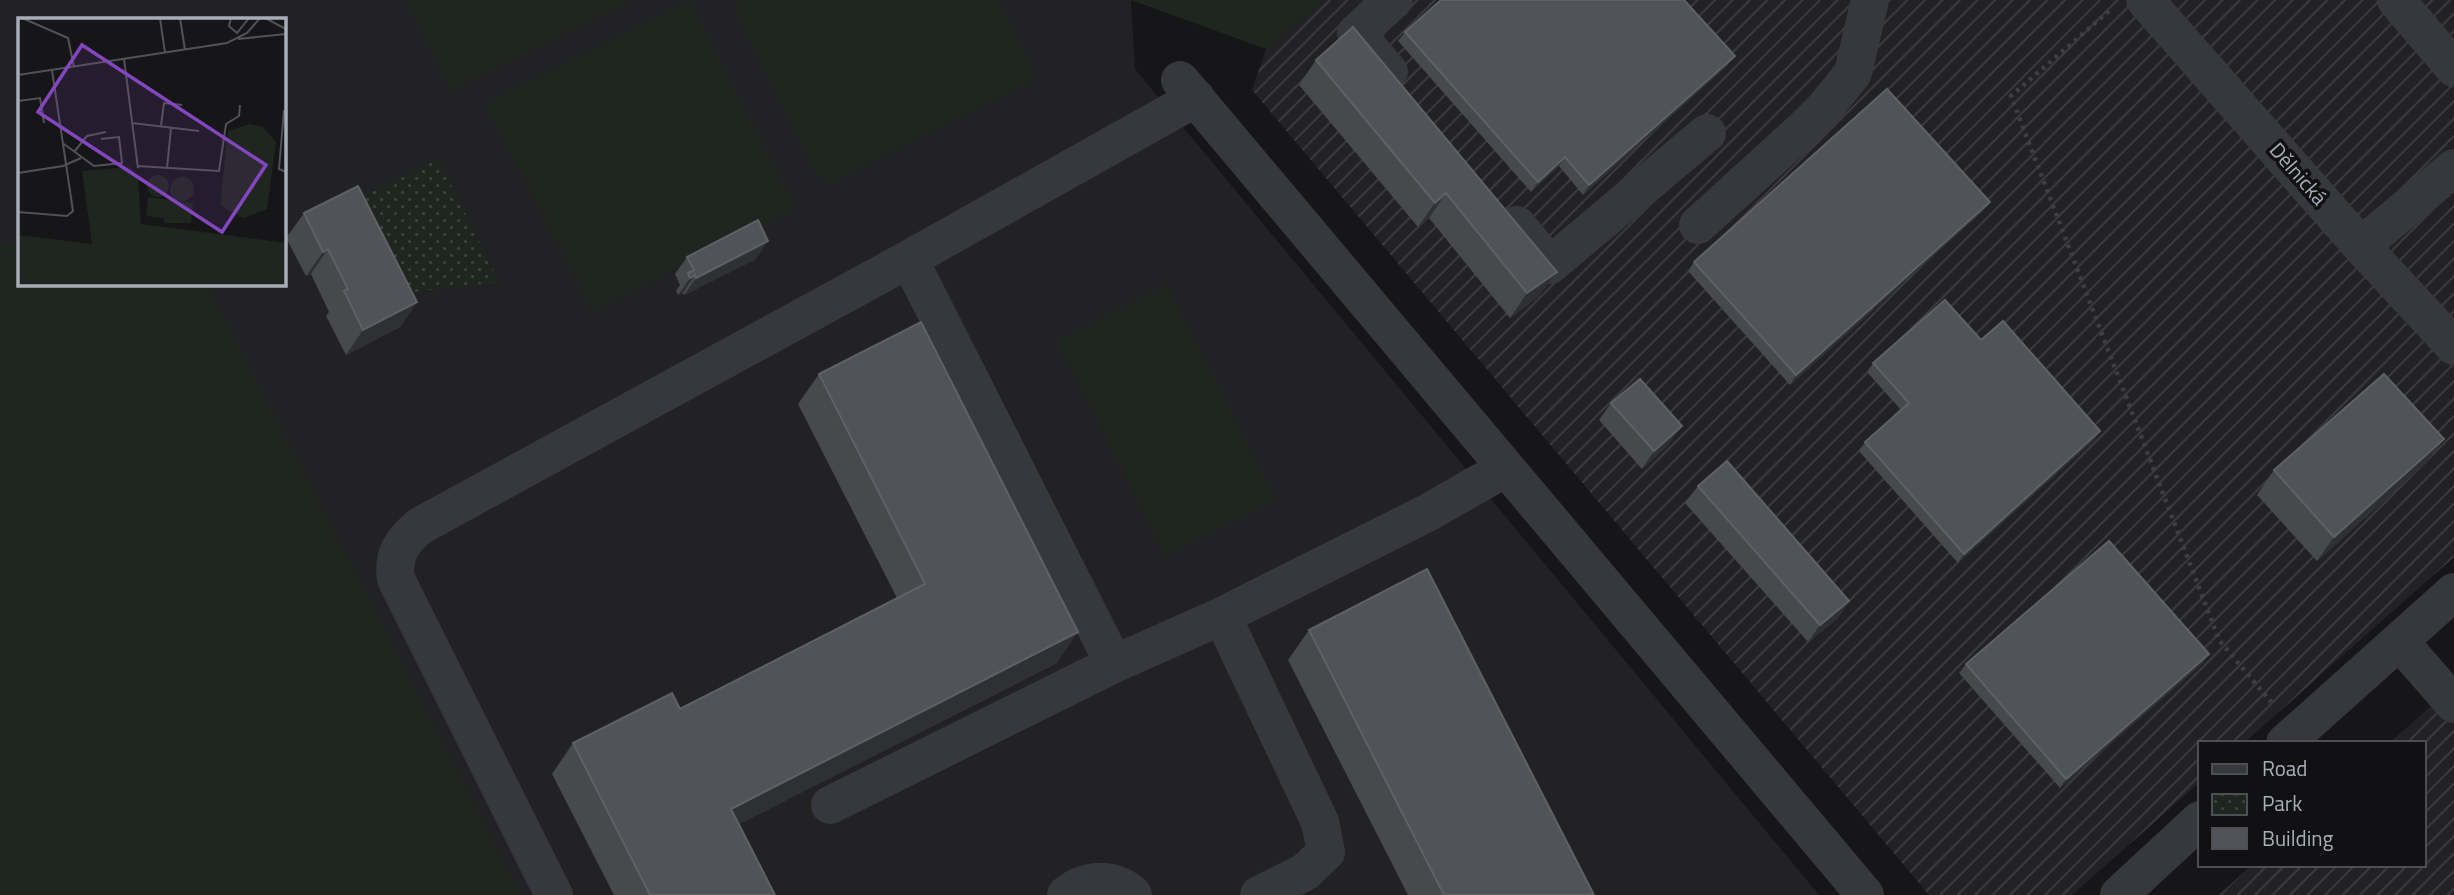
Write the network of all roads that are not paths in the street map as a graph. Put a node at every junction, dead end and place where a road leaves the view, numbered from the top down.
1 (1394, 0) edge
2 (1870, 0) edge
3 (2396, 0) edge
4 (2129, 4) edge
5 (2454, 68) edge
6 (1409, 96) edge
7 (1707, 133) dead end
8 (2454, 167) edge
9 (1497, 202) edge
10 (1698, 225) dead end
11 (2361, 246) junction
12 (909, 259) junction
13 (2454, 346) edge
14 (1506, 468) junction
15 (2454, 592) edge
16 (1222, 616) junction
17 (2399, 641) junction
18 (1114, 664) junction
19 (2454, 704) edge
20 (2290, 738) edge
21 (830, 805) dead end
22 (2198, 822) edge
23 (554, 895) edge
24 (1066, 895) edge
25 (1133, 895) edge
26 (1259, 895) edge
27 (1865, 895) edge
28 (2119, 895) edge

1 - 6 street
2 - 10 street
3 - 5 street
4 - 11 street, Dělnická
7 - 9 street
8 - 11 street
11 - 13 street, Dělnická
12 - 14 street
12 - 18 street
12 - 23 street
14 - 16 street
14 - 27 street
15 - 17 street
16 - 18 street
16 - 26 street
17 - 19 street
17 - 20 street
18 - 21 street
22 - 28 street
24 - 25 street

